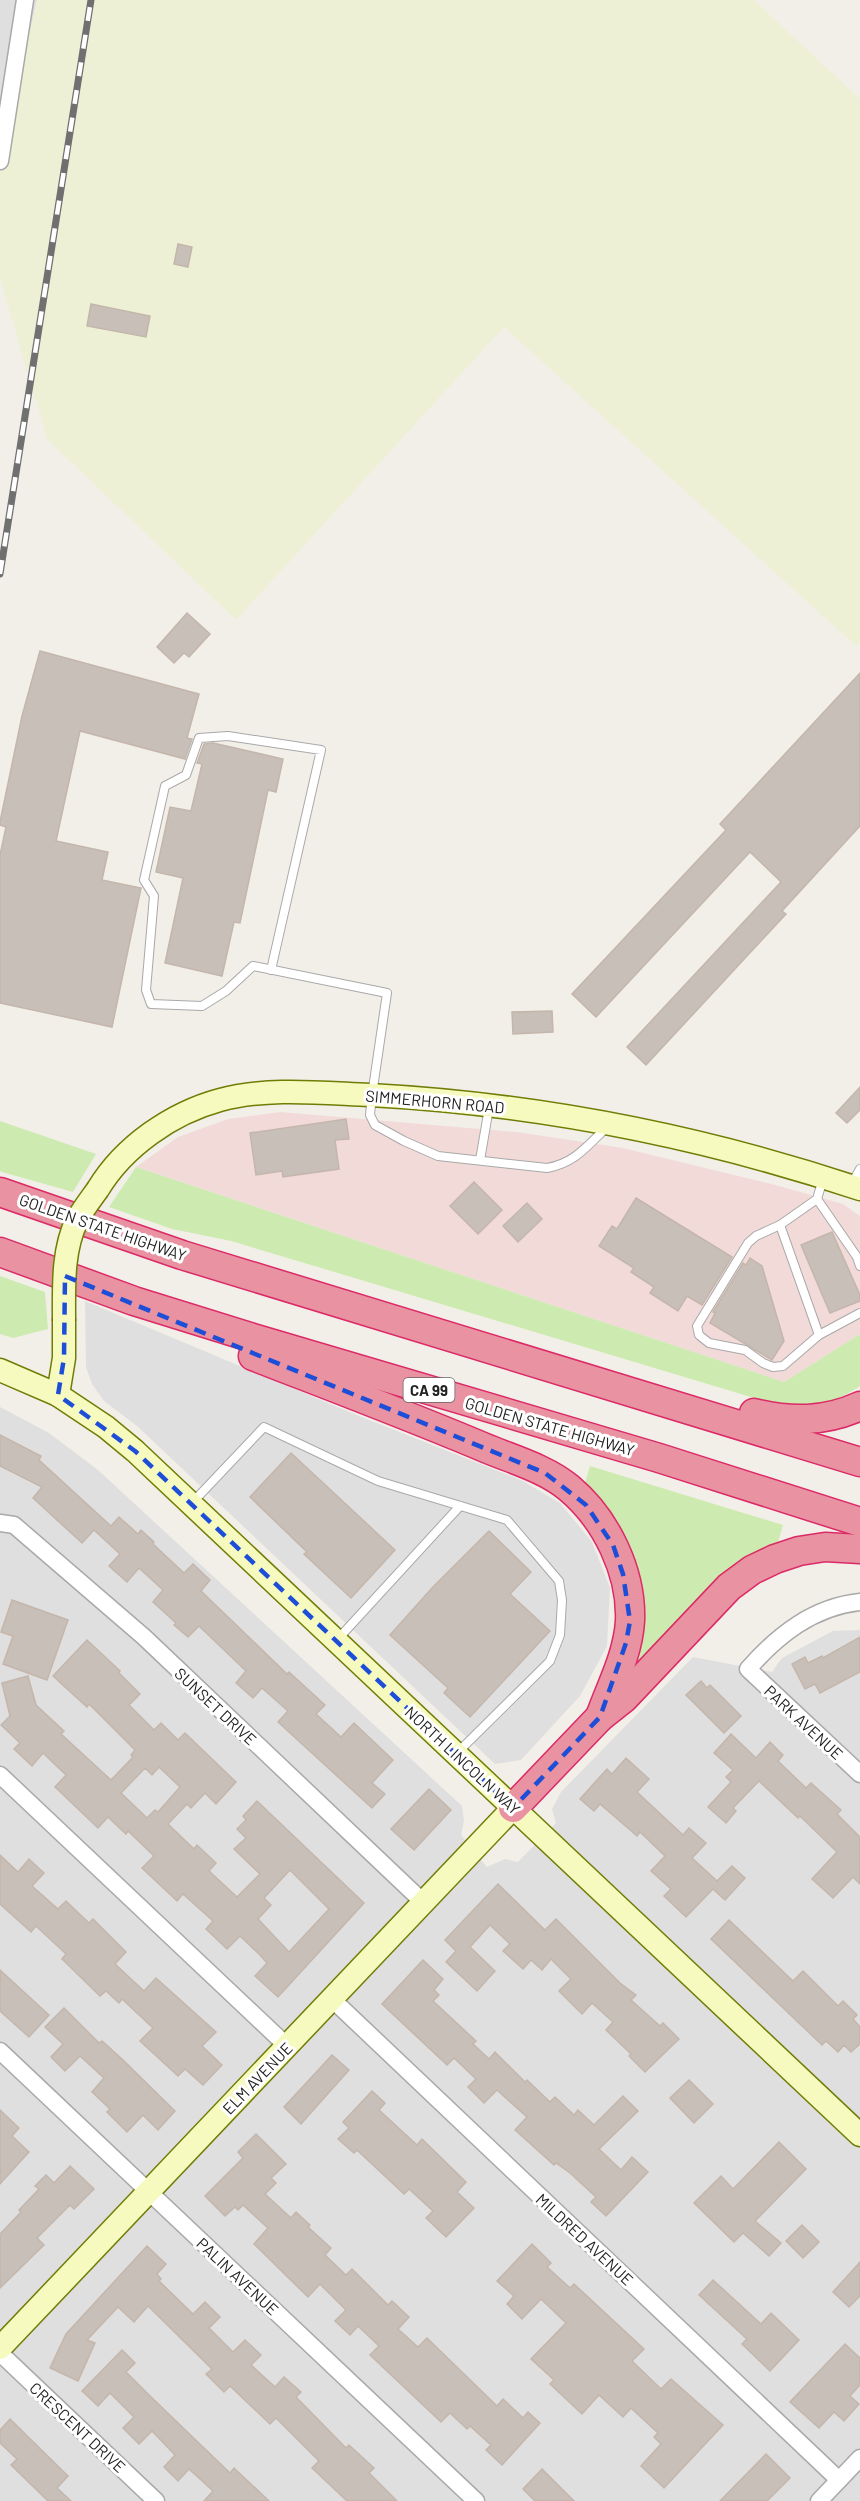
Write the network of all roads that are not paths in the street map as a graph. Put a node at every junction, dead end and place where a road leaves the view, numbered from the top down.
1 (25, 0) edge
2 (0, 161) edge
3 (271, 970) junction
4 (372, 1095) junction
5 (490, 1104) junction
6 (610, 1123) junction
7 (480, 1160) junction
8 (857, 1181) edge
9 (820, 1188) junction
10 (0, 1192) edge
11 (780, 1225) junction
12 (0, 1252) edge
13 (860, 1266) edge
14 (134, 1301) junction
15 (860, 1313) edge
16 (819, 1335) junction
17 (0, 1370) edge
18 (606, 1383) junction
19 (58, 1395) junction
20 (860, 1406) edge
21 (860, 1462) edge
22 (191, 1504) junction
23 (460, 1506) junction
24 (860, 1522) edge
25 (0, 1523) edge
26 (860, 1549) edge
27 (860, 1602) edge
28 (336, 1641) junction
29 (600, 1717) junction
30 (456, 1754) junction
31 (860, 1774) edge
32 (0, 1775) edge
33 (513, 1808) junction
34 (423, 1902) junction
35 (332, 1999) junction
36 (287, 2046) junction
37 (0, 2051) edge
38 (860, 2135) edge
39 (148, 2191) junction
40 (0, 2348) edge
41 (0, 2353) edge
42 (860, 2458) edge
43 (839, 2480) junction
44 (156, 2501) edge
45 (476, 2501) edge
46 (819, 2501) edge

1 - 2 street
3 - 3 lane
3 - 4 lane
4 - 5 main road, SIMMERHORN ROAD
4 - 7 lane
4 - 19 main road, SIMMERHORN ROAD, bridge
5 - 6 main road, SIMMERHORN ROAD
5 - 7 lane
6 - 7 lane
6 - 9 main road, SIMMERHORN ROAD
8 - 9 main road, SIMMERHORN ROAD
9 - 11 lane
9 - 13 lane
10 - 18 highway, GOLDEN STATE HIGHWAY
11 - 16 lane
11 - 16 lane
12 - 14 highway, GOLDEN STATE HIGHWAY / CA 99
14 - 24 highway, GOLDEN STATE HIGHWAY / CA 99
14 - 29 highway
15 - 16 lane
17 - 19 main road, NORTH LINCOLN WAY
18 - 20 highway
18 - 21 highway, GOLDEN STATE HIGHWAY
19 - 22 main road, NORTH LINCOLN WAY
22 - 23 lane
22 - 28 main road, NORTH LINCOLN WAY
23 - 28 lane
23 - 30 lane
25 - 34 street, SUNSET DRIVE
26 - 29 highway
27 - 31 street, PARK AVENUE
28 - 30 main road, NORTH LINCOLN WAY
29 - 33 highway
30 - 33 main road, NORTH LINCOLN WAY
32 - 36 street
33 - 34 main road, ELM AVENUE
33 - 38 main road, NORTH LINCOLN WAY
34 - 35 main road, ELM AVENUE
35 - 36 main road, ELM AVENUE
35 - 43 street, MILDRED AVENUE
36 - 39 main road, ELM AVENUE
37 - 39 street, PALIN AVENUE
39 - 40 main road, ELM AVENUE
39 - 45 street, PALIN AVENUE
41 - 44 street, CRESCENT DRIVE
42 - 43 street
43 - 46 street

